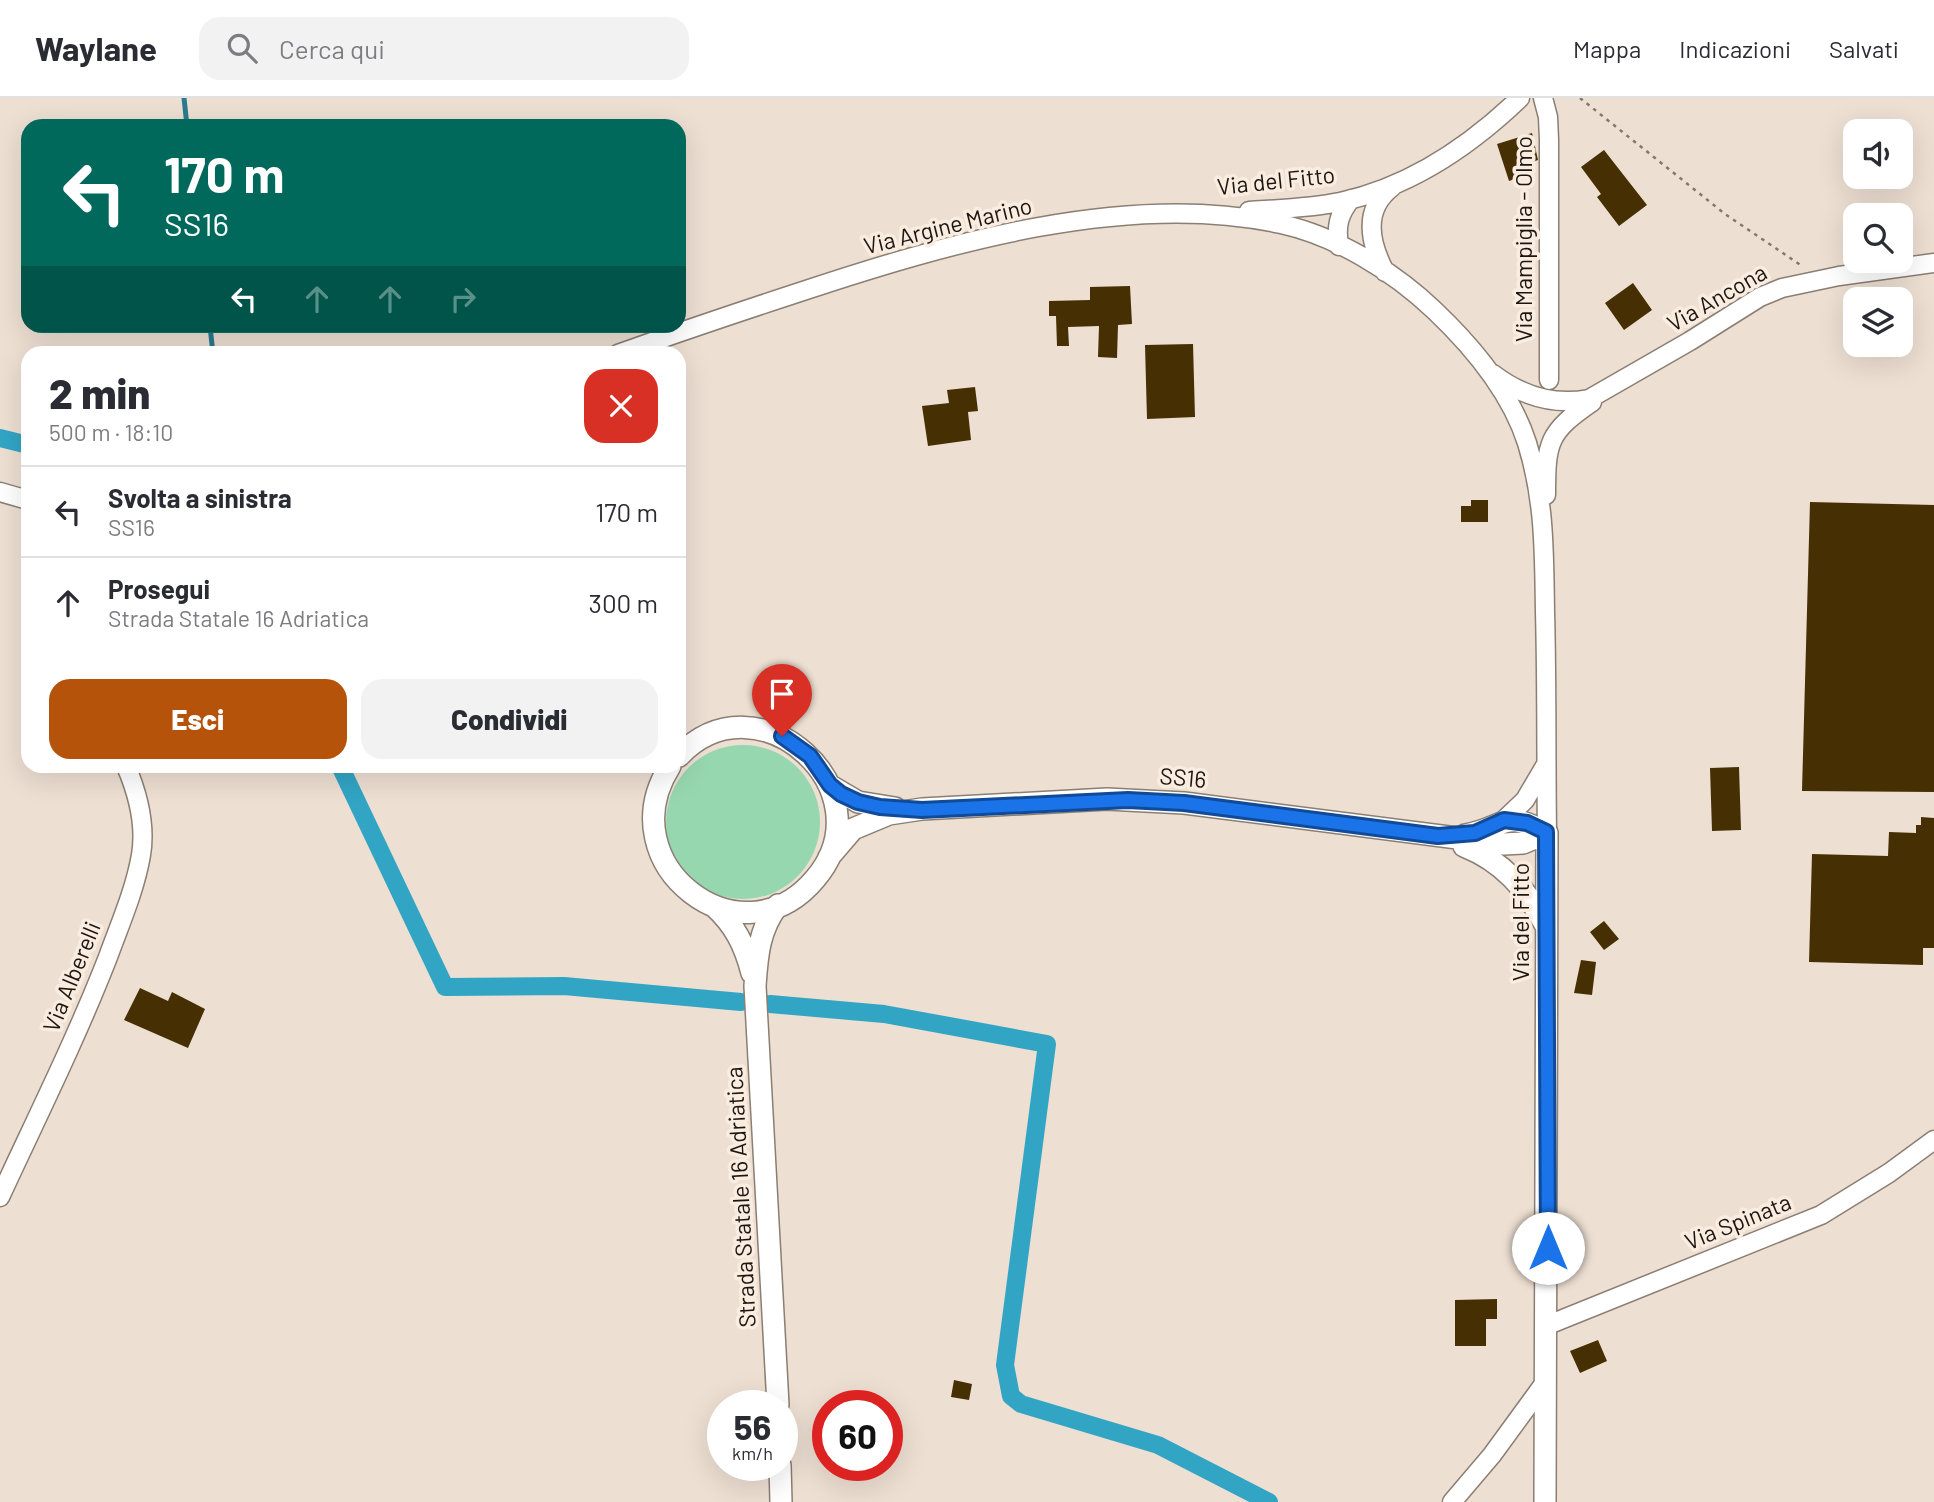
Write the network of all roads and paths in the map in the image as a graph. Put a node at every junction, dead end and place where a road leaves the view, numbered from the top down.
1 (1520, 98) edge
2 (1543, 98) edge
3 (1580, 98) edge
4 (1399, 181) junction
5 (1351, 200) junction
6 (1207, 215) junction
7 (1371, 225) junction
8 (1339, 246) junction
9 (1934, 263) edge
10 (1385, 272) junction
11 (1822, 279) junction
12 (686, 331) edge
13 (680, 333) edge
14 (642, 346) edge
15 (1485, 368) junction
16 (1549, 380) dead end
17 (1615, 385) junction
18 (1550, 400) junction
19 (1564, 424) junction
20 (1521, 429) junction
21 (0, 492) edge
22 (21, 498) edge
23 (1543, 512) junction
24 (686, 750) edge
25 (1546, 763) junction
26 (128, 773) edge
27 (667, 773) edge
28 (830, 785) junction
29 (922, 810) junction
30 (1504, 820) junction
31 (1546, 832) junction
32 (1438, 836) junction
33 (829, 857) junction
34 (778, 905) junction
35 (714, 906) junction
36 (1547, 928) junction
37 (755, 986) junction
38 (1934, 1140) edge
39 (0, 1197) edge
40 (1548, 1325) junction
41 (1546, 1381) junction
42 (777, 1390) edge
43 (780, 1481) edge
44 (781, 1502) edge
45 (1452, 1502) edge
46 (1545, 1502) edge

1 - 4 street, Via del Fitto
2 - 16 street, Via Mampiglia - Olmo
3 - 11 path
4 - 5 street, Via del Fitto
4 - 7 street, Via del Fitto
5 - 6 street, Via del Fitto
5 - 8 street, Via del Fitto
6 - 8 street, Via Argine Marino
6 - 12 street, Via Argine Marino
7 - 8 street
7 - 10 street
8 - 10 street, Via del Fitto
9 - 11 street, Via Ancona
10 - 15 street, Via del Fitto
11 - 17 street, Via Ancona
13 - 14 street, Via Argine Marino
15 - 18 street, Via Ancona
15 - 20 street, Via del Fitto
17 - 18 street, Via Ancona
17 - 19 street, Via Ancona
18 - 20 street
19 - 20 street, Via Ancona
19 - 23 street, Via Ancona
20 - 23 street, Via del Fitto
21 - 22 street
23 - 25 street, Via del Fitto
24 - 28 main road, Strada Statale 16 Adriatica
25 - 30 street, SS16
25 - 31 street, Via del Fitto
26 - 39 street, Via Alberelli
27 - 35 main road, Strada Statale 16 Adriatica
28 - 29 main road, SS16
28 - 33 main road, Strada Statale 16 Adriatica
29 - 32 main road, SS16
29 - 33 main road, SS16
30 - 31 main road
30 - 32 main road, SS16
31 - 32 main road, SS16
31 - 36 main road, Via del Fitto
32 - 36 main road, SS16
33 - 34 main road, Strada Statale 16 Adriatica
34 - 35 main road, Strada Statale 16 Adriatica
34 - 37 main road, Strada Statale 16 Adriatica
35 - 37 main road, Strada Statale 16 Adriatica
36 - 40 main road, Via del Fitto
37 - 42 main road, Strada Statale 16 Adriatica
38 - 40 street, Via Spinata
40 - 41 main road, Via del Fitto
41 - 45 street
41 - 46 main road, Via del Fitto
43 - 44 main road

